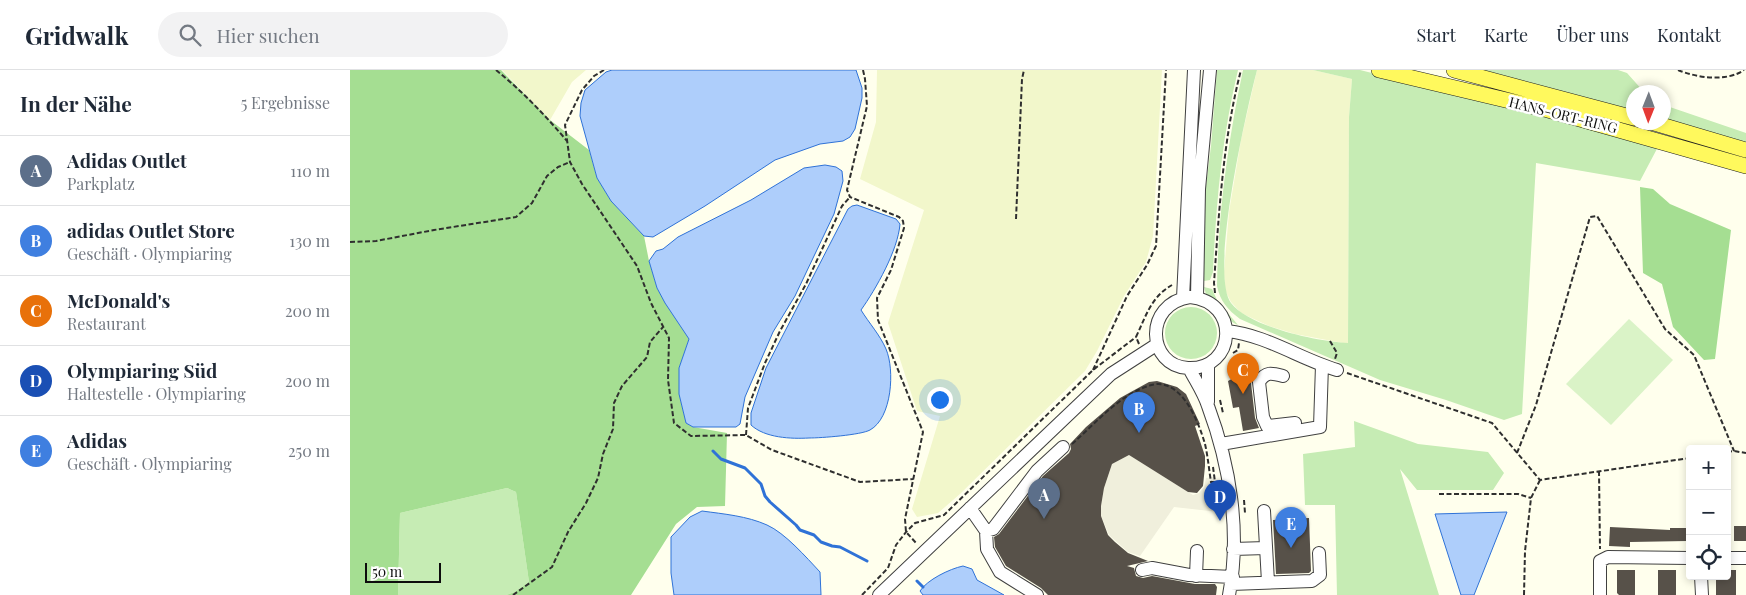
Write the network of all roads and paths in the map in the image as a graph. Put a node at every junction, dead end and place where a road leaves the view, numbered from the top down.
1 (496, 70) edge
2 (604, 70) edge
3 (863, 70) edge
4 (1024, 70) edge
5 (1166, 70) edge
6 (1194, 70) edge
7 (1210, 70) edge
8 (1379, 70) edge
9 (1454, 70) edge
10 (1678, 70) edge
11 (1744, 70) edge
12 (1626, 116) edge
13 (1671, 128) edge
14 (567, 141) junction
15 (1746, 150) edge
16 (570, 162) junction
17 (1746, 166) edge
18 (850, 197) junction
19 (1016, 219) dead end
20 (350, 242) edge
21 (1214, 283) dead end
22 (1192, 284) junction
23 (1184, 298) junction
24 (1198, 298) junction
25 (663, 327) junction
26 (1227, 331) junction
27 (1136, 337) junction
28 (1330, 341) dead end
29 (1156, 345) junction
30 (1143, 353) junction
31 (1208, 364) junction
32 (1189, 368) junction
33 (1330, 368) junction
34 (1093, 370) junction
35 (1283, 376) dead end
36 (1208, 404) junction
37 (1320, 419) junction
38 (746, 435) junction
39 (1221, 444) junction
40 (1066, 448) joint
41 (1734, 452) joint
42 (1517, 453) junction
43 (1746, 453) edge
44 (1686, 459) edge
45 (1599, 471) junction
46 (914, 479) junction
47 (1540, 480) junction
48 (1215, 482) dead end
49 (1439, 494) dead end
50 (1531, 498) junction
51 (970, 508) junction
52 (1264, 511) dead end
53 (986, 531) junction
54 (906, 532) junction
55 (1266, 548) junction
56 (1233, 549) junction
57 (924, 550) junction
58 (1194, 551) dead end
59 (1319, 553) dead end
60 (1686, 558) edge
61 (1731, 558) edge
62 (1746, 558) edge
63 (1600, 561) junction
64 (1142, 570) dead end
65 (1192, 575) junction
66 (1701, 580) edge
67 (1268, 582) junction
68 (1231, 585) edge
69 (513, 595) edge
70 (862, 595) edge
71 (879, 595) edge
72 (1037, 595) edge
73 (1524, 595) edge
74 (1600, 595) edge
75 (1702, 595) edge

1 - 14 path
2 - 14 path
3 - 18 path
4 - 19 path
5 - 34 path
6 - 22 street
7 - 22 street
8 - 17 main road, HANS-ORT-RING
9 - 12 main road, HANS-ORT-RING
10 - 11 path
13 - 15 main road
14 - 16 path
16 - 20 path
16 - 25 path
18 - 38 path
18 - 46 path
21 - 22 path
22 - 23 street
22 - 24 street
22 - 27 path
23 - 24 street
23 - 29 street
24 - 26 street
25 - 38 path
25 - 69 path
26 - 31 street
26 - 33 street
27 - 30 path
27 - 34 path
28 - 33 path
29 - 30 street
29 - 32 street
30 - 51 street
31 - 32 street
31 - 36 street
32 - 36 street
33 - 37 street
33 - 42 path
34 - 54 path
35 - 37 street
36 - 39 street
37 - 39 street
38 - 46 path
39 - 56 street
40 - 48 path
40 - 53 street
41 - 42 path
41 - 43 path
42 - 47 path
44 - 45 path
45 - 47 path
45 - 63 path
46 - 54 path
47 - 50 path
49 - 50 path
50 - 73 path
51 - 53 street
51 - 57 street
52 - 55 street
53 - 72 street
54 - 57 path
54 - 70 path
55 - 56 street
55 - 67 street
56 - 68 street
57 - 71 street
58 - 65 street
59 - 67 street
60 - 63 street
61 - 62 street
63 - 74 street
64 - 65 street
65 - 68 street
66 - 75 street
67 - 68 street

